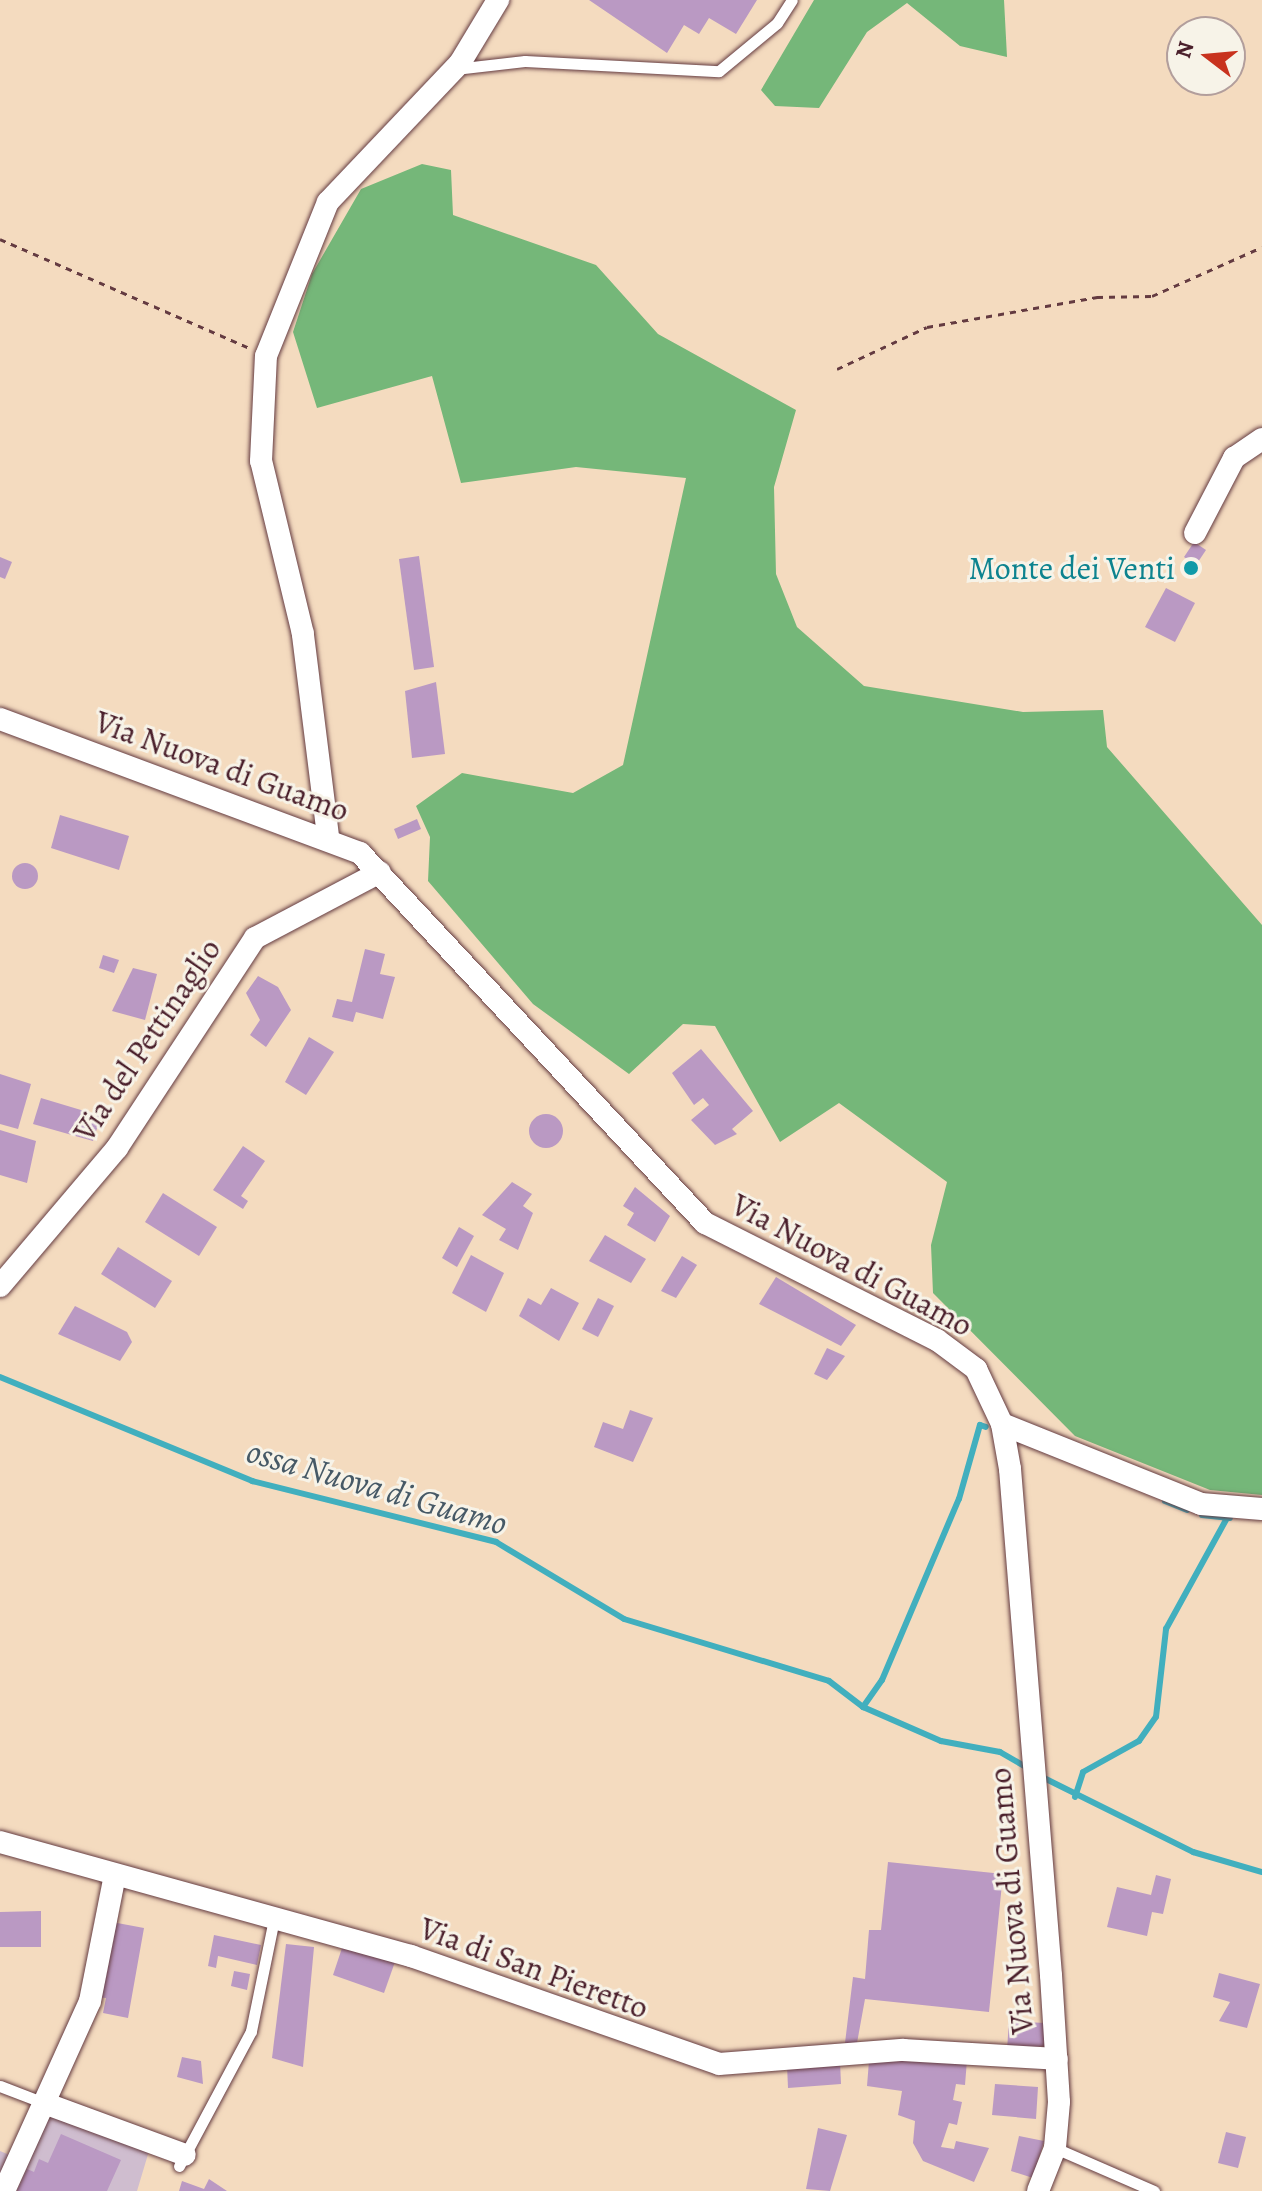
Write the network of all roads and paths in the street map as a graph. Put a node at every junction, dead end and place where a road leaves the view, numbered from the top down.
1 (498, 0) edge
2 (792, 0) edge
3 (454, 69) junction
4 (0, 239) edge
5 (1262, 247) edge
6 (266, 356) junction
7 (837, 369) dead end
8 (1262, 439) edge
9 (1195, 533) dead end
10 (0, 719) edge
11 (328, 836) junction
12 (380, 872) junction
13 (0, 1286) edge
14 (1002, 1424) junction
15 (1262, 1509) edge
16 (0, 1842) edge
17 (115, 1875) junction
18 (274, 1919) junction
19 (1057, 2059) junction
20 (0, 2086) edge
21 (44, 2103) junction
22 (1055, 2148) junction
23 (182, 2160) joint
24 (4, 2191) edge
25 (1038, 2191) edge
26 (1154, 2191) edge

1 - 3 street
2 - 3 lane
3 - 6 street
4 - 6 path
5 - 7 path
6 - 11 street
8 - 9 street
10 - 11 street, Via Nuova di Guamo
11 - 12 street, Via Nuova di Guamo
12 - 13 street, Via del Pettinaglio
12 - 14 street, Via Nuova di Guamo
14 - 15 street
14 - 19 street, Via Nuova di Guamo
16 - 17 street, Via di San Pieretto
17 - 18 street, Via di San Pieretto
17 - 21 street
18 - 19 street, Via di San Pieretto
18 - 23 lane
19 - 22 street, Via Nuova di Guamo
20 - 21 lane
21 - 23 street
21 - 24 street
22 - 25 street, Via Nuova di Guamo
22 - 26 lane

